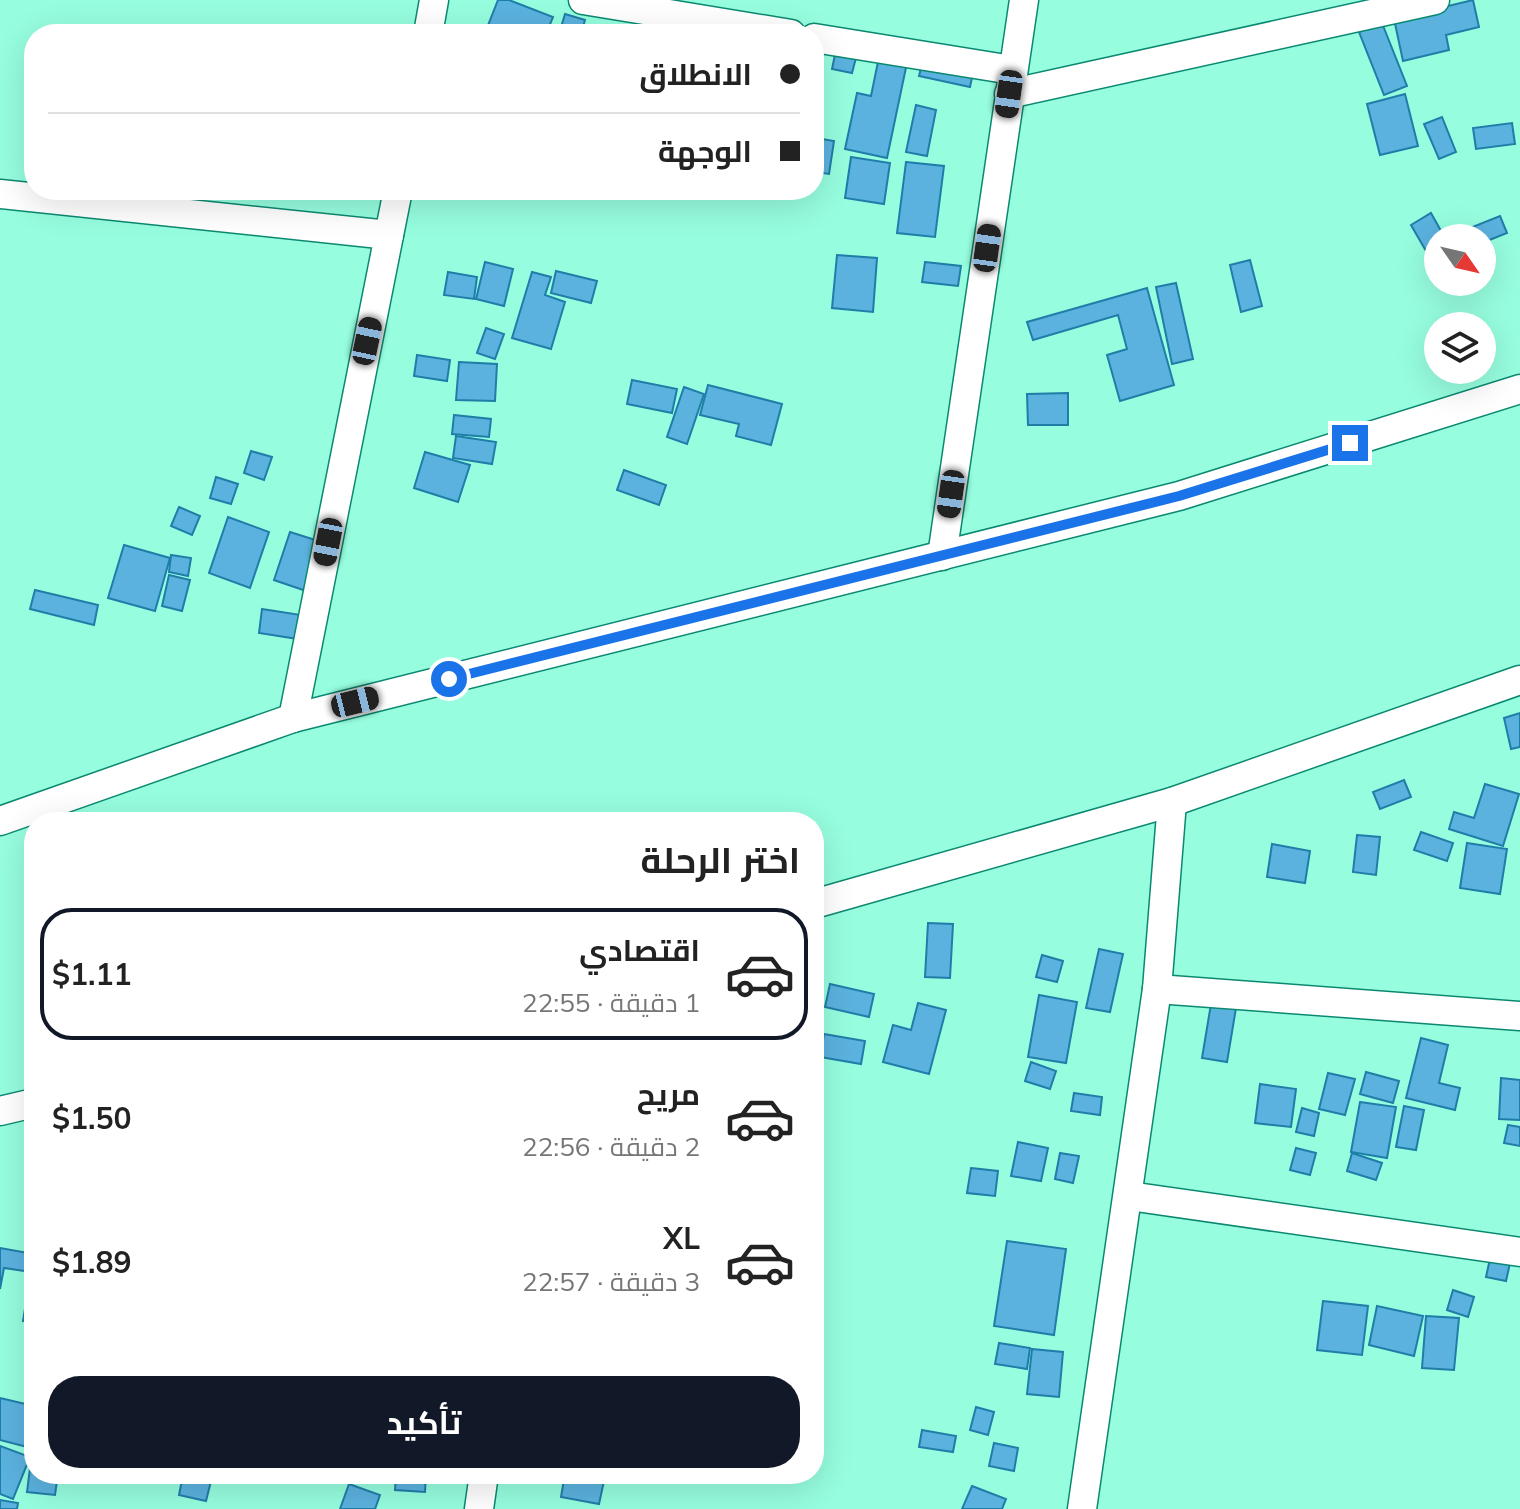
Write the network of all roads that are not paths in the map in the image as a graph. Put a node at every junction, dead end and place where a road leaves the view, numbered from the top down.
1 (434, 0) edge
2 (583, 0) edge
3 (1024, 0) edge
4 (1435, 0) edge
5 (430, 24) edge
6 (730, 24) edge
7 (824, 40) edge
8 (1011, 82) junction
9 (0, 194) edge
10 (24, 197) edge
11 (57, 200) edge
12 (396, 200) edge
13 (389, 235) junction
14 (1520, 389) edge
15 (942, 556) junction
16 (1520, 680) edge
17 (293, 718) junction
18 (1172, 802) junction
19 (26, 812) edge
20 (24, 813) edge
21 (0, 821) edge
22 (824, 901) edge
23 (1157, 989) junction
24 (1519, 1009) edge
25 (24, 1105) edge
26 (0, 1111) edge
27 (1129, 1196) junction
28 (1520, 1252) edge
29 (483, 1484) edge
30 (479, 1509) edge
31 (1082, 1509) edge

1 - 5 street
2 - 6 street
3 - 8 street
4 - 8 street
7 - 8 street
8 - 15 street
9 - 10 street
11 - 13 street
12 - 13 street
13 - 17 street
14 - 15 street
15 - 17 street
16 - 18 street
17 - 19 street
18 - 22 street
18 - 23 street
20 - 21 street
23 - 24 street
23 - 27 street
25 - 26 street
27 - 28 street
27 - 31 street
29 - 30 street

